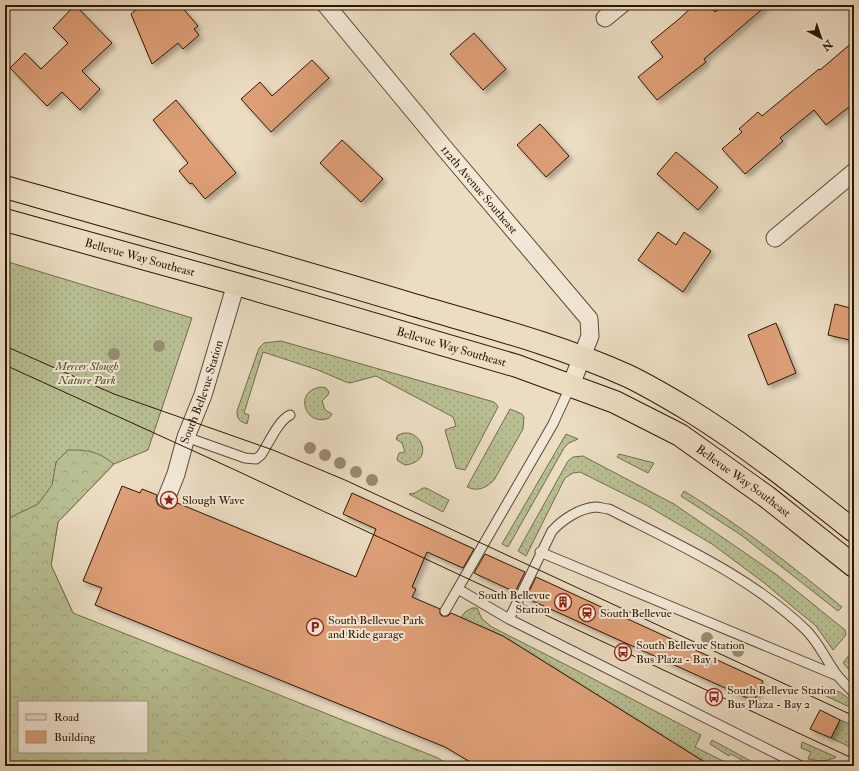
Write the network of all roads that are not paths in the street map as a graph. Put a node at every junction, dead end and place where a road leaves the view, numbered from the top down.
1 (326, 5) edge
2 (621, 5) edge
3 (605, 18) dead end
4 (854, 172) edge
5 (5, 187) edge
6 (5, 220) edge
7 (775, 238) dead end
8 (242, 255) junction
9 (236, 284) junction
10 (582, 357) junction
11 (571, 385) junction
12 (290, 415) dead end
13 (186, 437) junction
14 (166, 499) dead end
15 (854, 531) edge
16 (540, 552) junction
17 (854, 566) edge
18 (458, 589) junction
19 (445, 611) dead end
20 (509, 619) junction
21 (838, 676) junction
22 (854, 692) edge
23 (801, 766) edge

1 - 10 street, 112th Avenue Southeast
2 - 3 street
4 - 7 street
5 - 8 main road
6 - 9 main road, Bellevue Way Southeast
8 - 9 main road
8 - 10 main road
9 - 11 main road, Bellevue Way Southeast
9 - 13 street, South Bellevue Station
10 - 11 street, 112th Avenue Southeast
10 - 15 main road
11 - 17 main road, Bellevue Way Southeast
11 - 18 lane
12 - 13 lane
13 - 14 street, South Bellevue Station
16 - 20 lane
16 - 21 lane
16 - 21 lane
18 - 19 lane
18 - 20 lane
20 - 23 lane
21 - 22 lane

